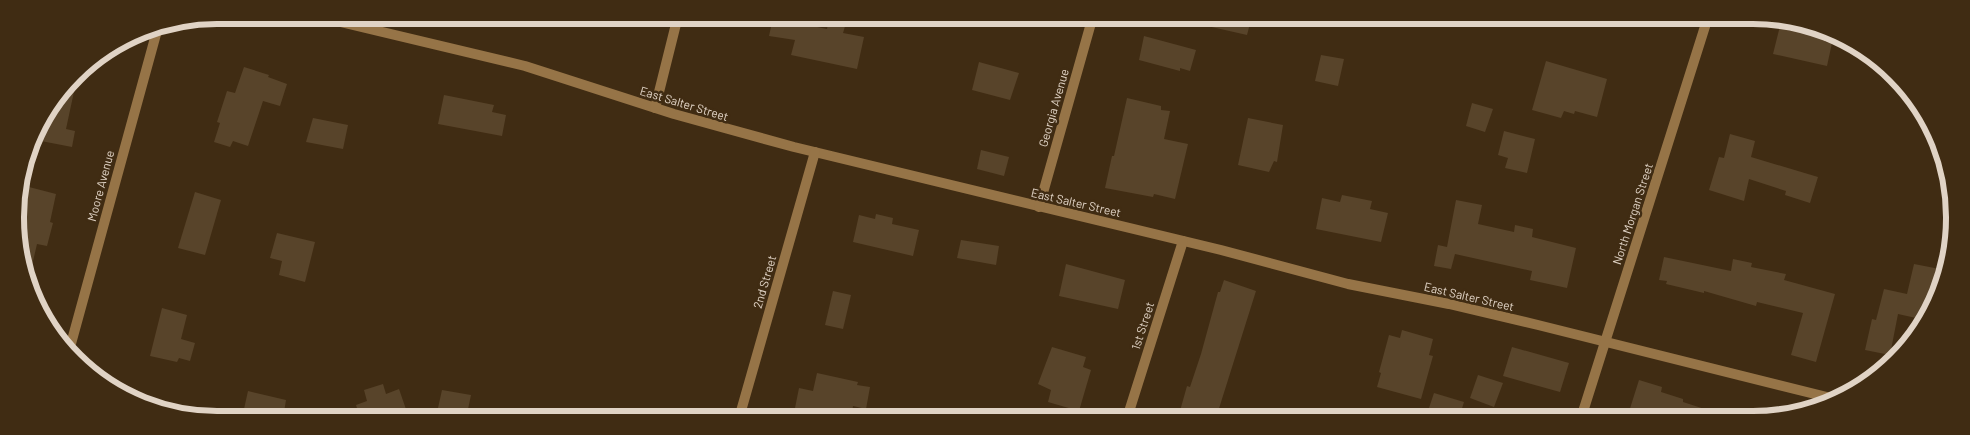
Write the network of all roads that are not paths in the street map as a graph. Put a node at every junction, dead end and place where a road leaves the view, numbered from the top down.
1 (349, 24) edge
2 (676, 24) edge
3 (1091, 24) edge
4 (1706, 24) edge
5 (156, 34) edge
6 (655, 108) junction
7 (815, 152) junction
8 (1039, 207) junction
9 (1183, 241) junction
10 (1605, 342) junction
11 (71, 344) edge
12 (1827, 397) edge
13 (741, 411) edge
14 (1128, 411) edge
15 (1583, 411) edge

1 - 6 street, East Salter Street
2 - 6 street
3 - 8 street, Georgia Avenue
4 - 10 street, North Morgan Street
5 - 11 street, Moore Avenue
6 - 7 street, East Salter Street
7 - 8 street, East Salter Street
7 - 13 street, 2nd Street
8 - 9 street, East Salter Street
9 - 10 street, East Salter Street
9 - 14 street, 1st Street
10 - 12 street, East Salter Street
10 - 15 street, North Morgan Street

